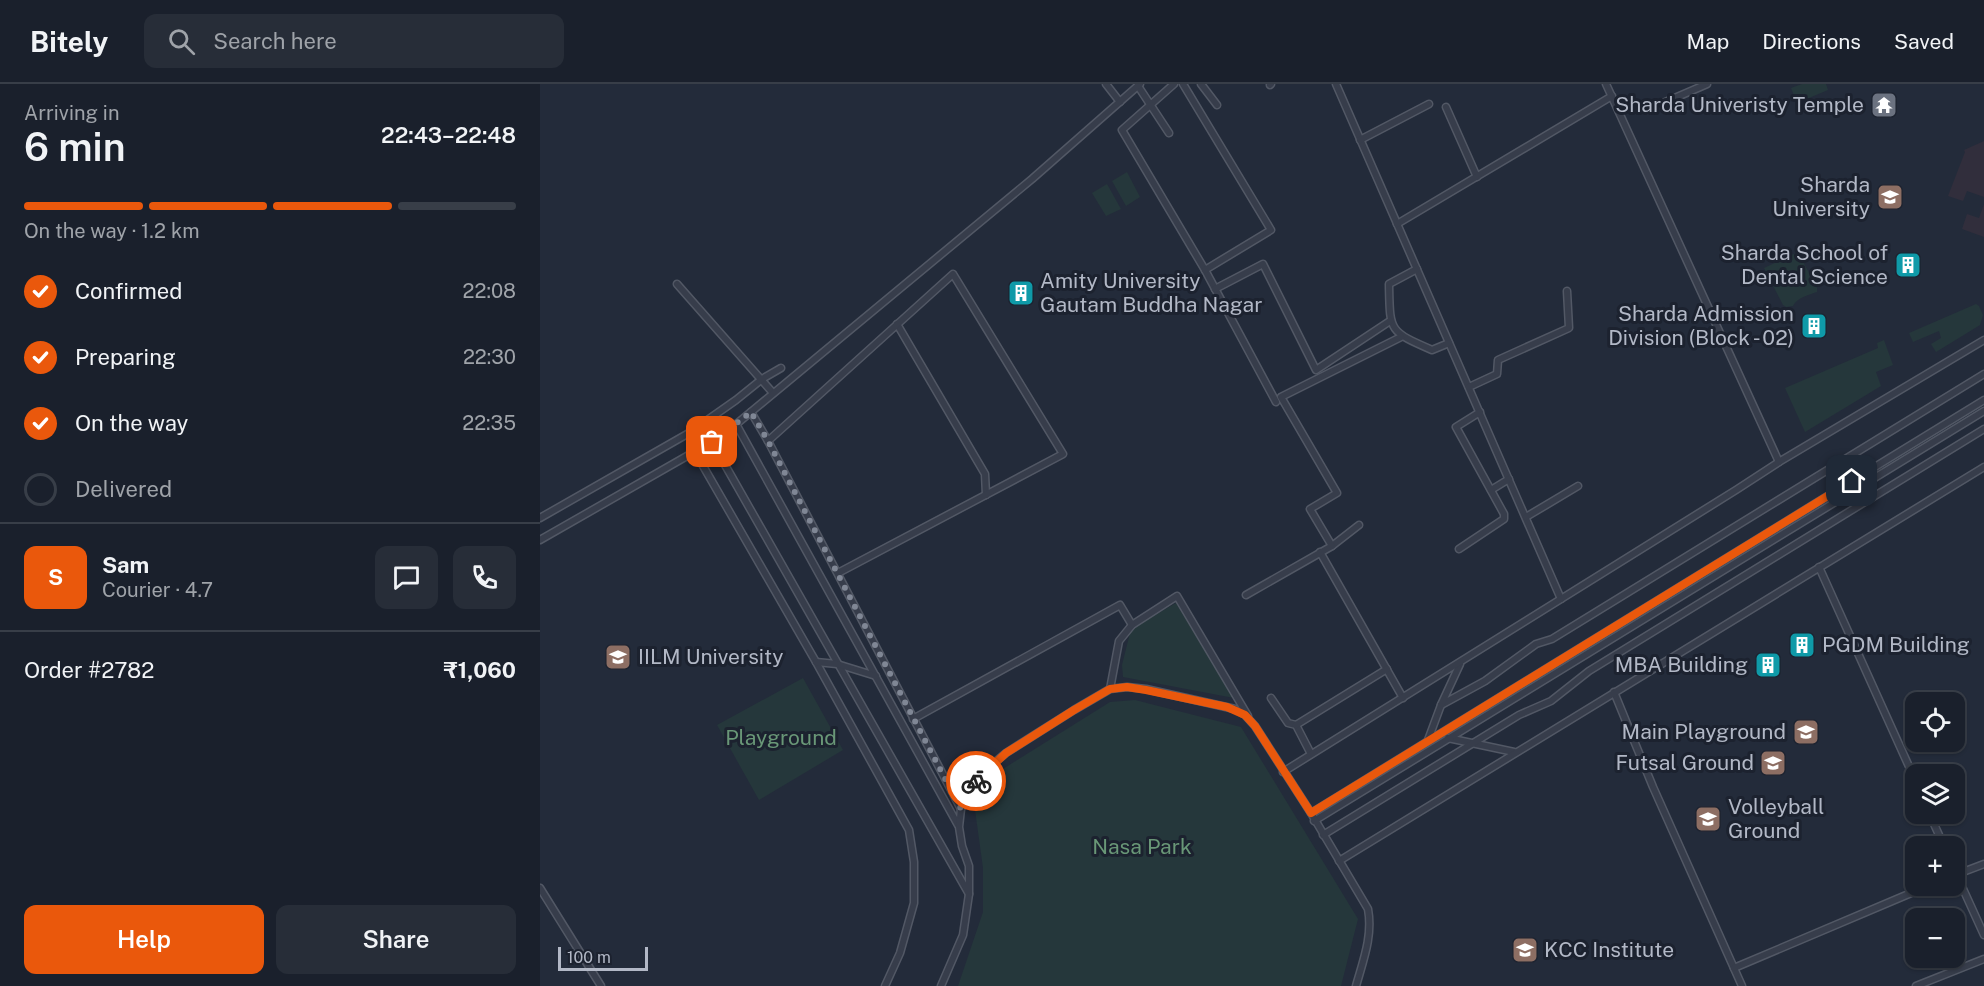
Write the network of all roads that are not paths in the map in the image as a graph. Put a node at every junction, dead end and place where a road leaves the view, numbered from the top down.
1 (1106, 84) edge
2 (1174, 84) edge
3 (1183, 84) edge
4 (1201, 84) edge
5 (1336, 84) edge
6 (1606, 84) edge
7 (1707, 84) edge
8 (1139, 85) edge
9 (1612, 96) junction
10 (1120, 102) junction
11 (1150, 104) junction
12 (1429, 104) dead end
13 (1217, 105) dead end
14 (1446, 107) dead end
15 (1647, 110) dead end
16 (1169, 133) dead end
17 (1360, 140) junction
18 (1477, 177) junction
19 (1397, 224) junction
20 (1417, 269) junction
21 (1205, 270) junction
22 (677, 284) dead end
23 (1215, 289) junction
24 (1567, 291) dead end
25 (1389, 321) junction
26 (897, 324) junction
27 (1401, 337) junction
28 (1984, 340) edge
29 (1449, 343) junction
30 (781, 368) dead end
31 (1984, 374) edge
32 (762, 379) junction
33 (1469, 387) junction
34 (774, 393) junction
35 (1984, 400) edge
36 (1276, 402) dead end
37 (1984, 411) edge
38 (751, 412) junction
39 (1480, 412) junction
40 (736, 424) junction
41 (1984, 429) edge
42 (768, 441) junction
43 (712, 442) junction
44 (695, 452) junction
45 (1779, 462) junction
46 (1984, 467) edge
47 (1509, 479) junction
48 (1578, 486) dead end
49 (1491, 490) junction
50 (986, 495) junction
51 (1526, 517) junction
52 (540, 518) edge
53 (1359, 525) dead end
54 (540, 540) edge
55 (1332, 546) junction
56 (1459, 549) dead end
57 (1320, 552) junction
58 (1819, 567) junction
59 (838, 573) junction
60 (1246, 595) dead end
61 (1562, 599) junction
62 (1132, 625) junction
63 (816, 662) junction
64 (1461, 662) junction
65 (837, 664) junction
66 (1387, 669) junction
67 (876, 676) junction
68 (1110, 689) junction
69 (1614, 692) junction
70 (1271, 698) dead end
71 (1403, 698) junction
72 (1441, 705) junction
73 (913, 719) junction
74 (1296, 725) junction
75 (1255, 726) junction
76 (1448, 738) junction
77 (1428, 741) junction
78 (1473, 743) junction
79 (1514, 752) junction
80 (1311, 754) junction
81 (1908, 764) edge
82 (1283, 772) junction
83 (961, 809) junction
84 (1311, 813) junction
85 (1314, 821) junction
86 (959, 827) junction
87 (1323, 835) junction
88 (1339, 861) junction
89 (1984, 864) edge
90 (1965, 869) edge
91 (540, 888) edge
92 (1965, 893) edge
93 (969, 894) junction
94 (1905, 896) edge
95 (1984, 934) edge
96 (1984, 959) edge
97 (1734, 968) junction
98 (601, 986) edge
99 (885, 986) edge
100 (941, 986) edge
101 (1356, 986) edge
102 (1742, 986) edge
103 (1916, 986) edge

1 - 10 street
2 - 11 street
3 - 21 street
4 - 13 street
5 - 17 street
6 - 9 street
7 - 15 street
8 - 10 street
8 - 11 street
9 - 18 street
9 - 45 street
10 - 34 street
11 - 16 street
11 - 21 street
12 - 17 street
14 - 18 street
17 - 19 street
18 - 19 street
19 - 20 street
20 - 25 street
20 - 29 street
21 - 23 street
22 - 32 street
23 - 25 street
23 - 36 street
24 - 33 street
25 - 27 street
26 - 42 street
26 - 50 street
26 - 50 street
27 - 29 street
27 - 55 street
28 - 45 street
29 - 33 street
30 - 32 street
31 - 72 street
32 - 34 street
32 - 52 street
33 - 39 street
34 - 38 street
35 - 77 street
37 - 76 street
38 - 40 street
38 - 42 street
39 - 47 street
39 - 49 street
40 - 43 street
40 - 67 street
41 - 78 street
42 - 59 street
43 - 44 street
43 - 65 street
44 - 54 street
44 - 63 street
45 - 61 street
46 - 58 street
47 - 49 street
47 - 51 street
48 - 51 street
49 - 56 street
50 - 59 street
51 - 61 street
53 - 55 street
55 - 57 street
57 - 60 street
57 - 66 street
58 - 69 street
58 - 81 street
59 - 73 street
61 - 64 street
62 - 68 street
62 - 73 street
62 - 75 street
63 - 65 street
63 - 99 street
64 - 71 street
64 - 72 street
65 - 67 street
65 - 93 street
66 - 71 street
66 - 74 street
67 - 86 street
68 - 75 street
68 - 83 street
69 - 79 street
69 - 97 street
70 - 74 street
71 - 80 street
72 - 77 street
73 - 83 street
74 - 80 street
75 - 82 street
76 - 78 street
76 - 85 street
77 - 84 street
78 - 79 street
78 - 87 street
79 - 88 street
80 - 82 street
82 - 84 street
83 - 86 street
84 - 85 street
85 - 87 street
86 - 93 street
87 - 88 street
88 - 101 street
89 - 90 street
91 - 98 street
92 - 95 street
93 - 100 street
94 - 97 street
96 - 103 street
97 - 102 street

